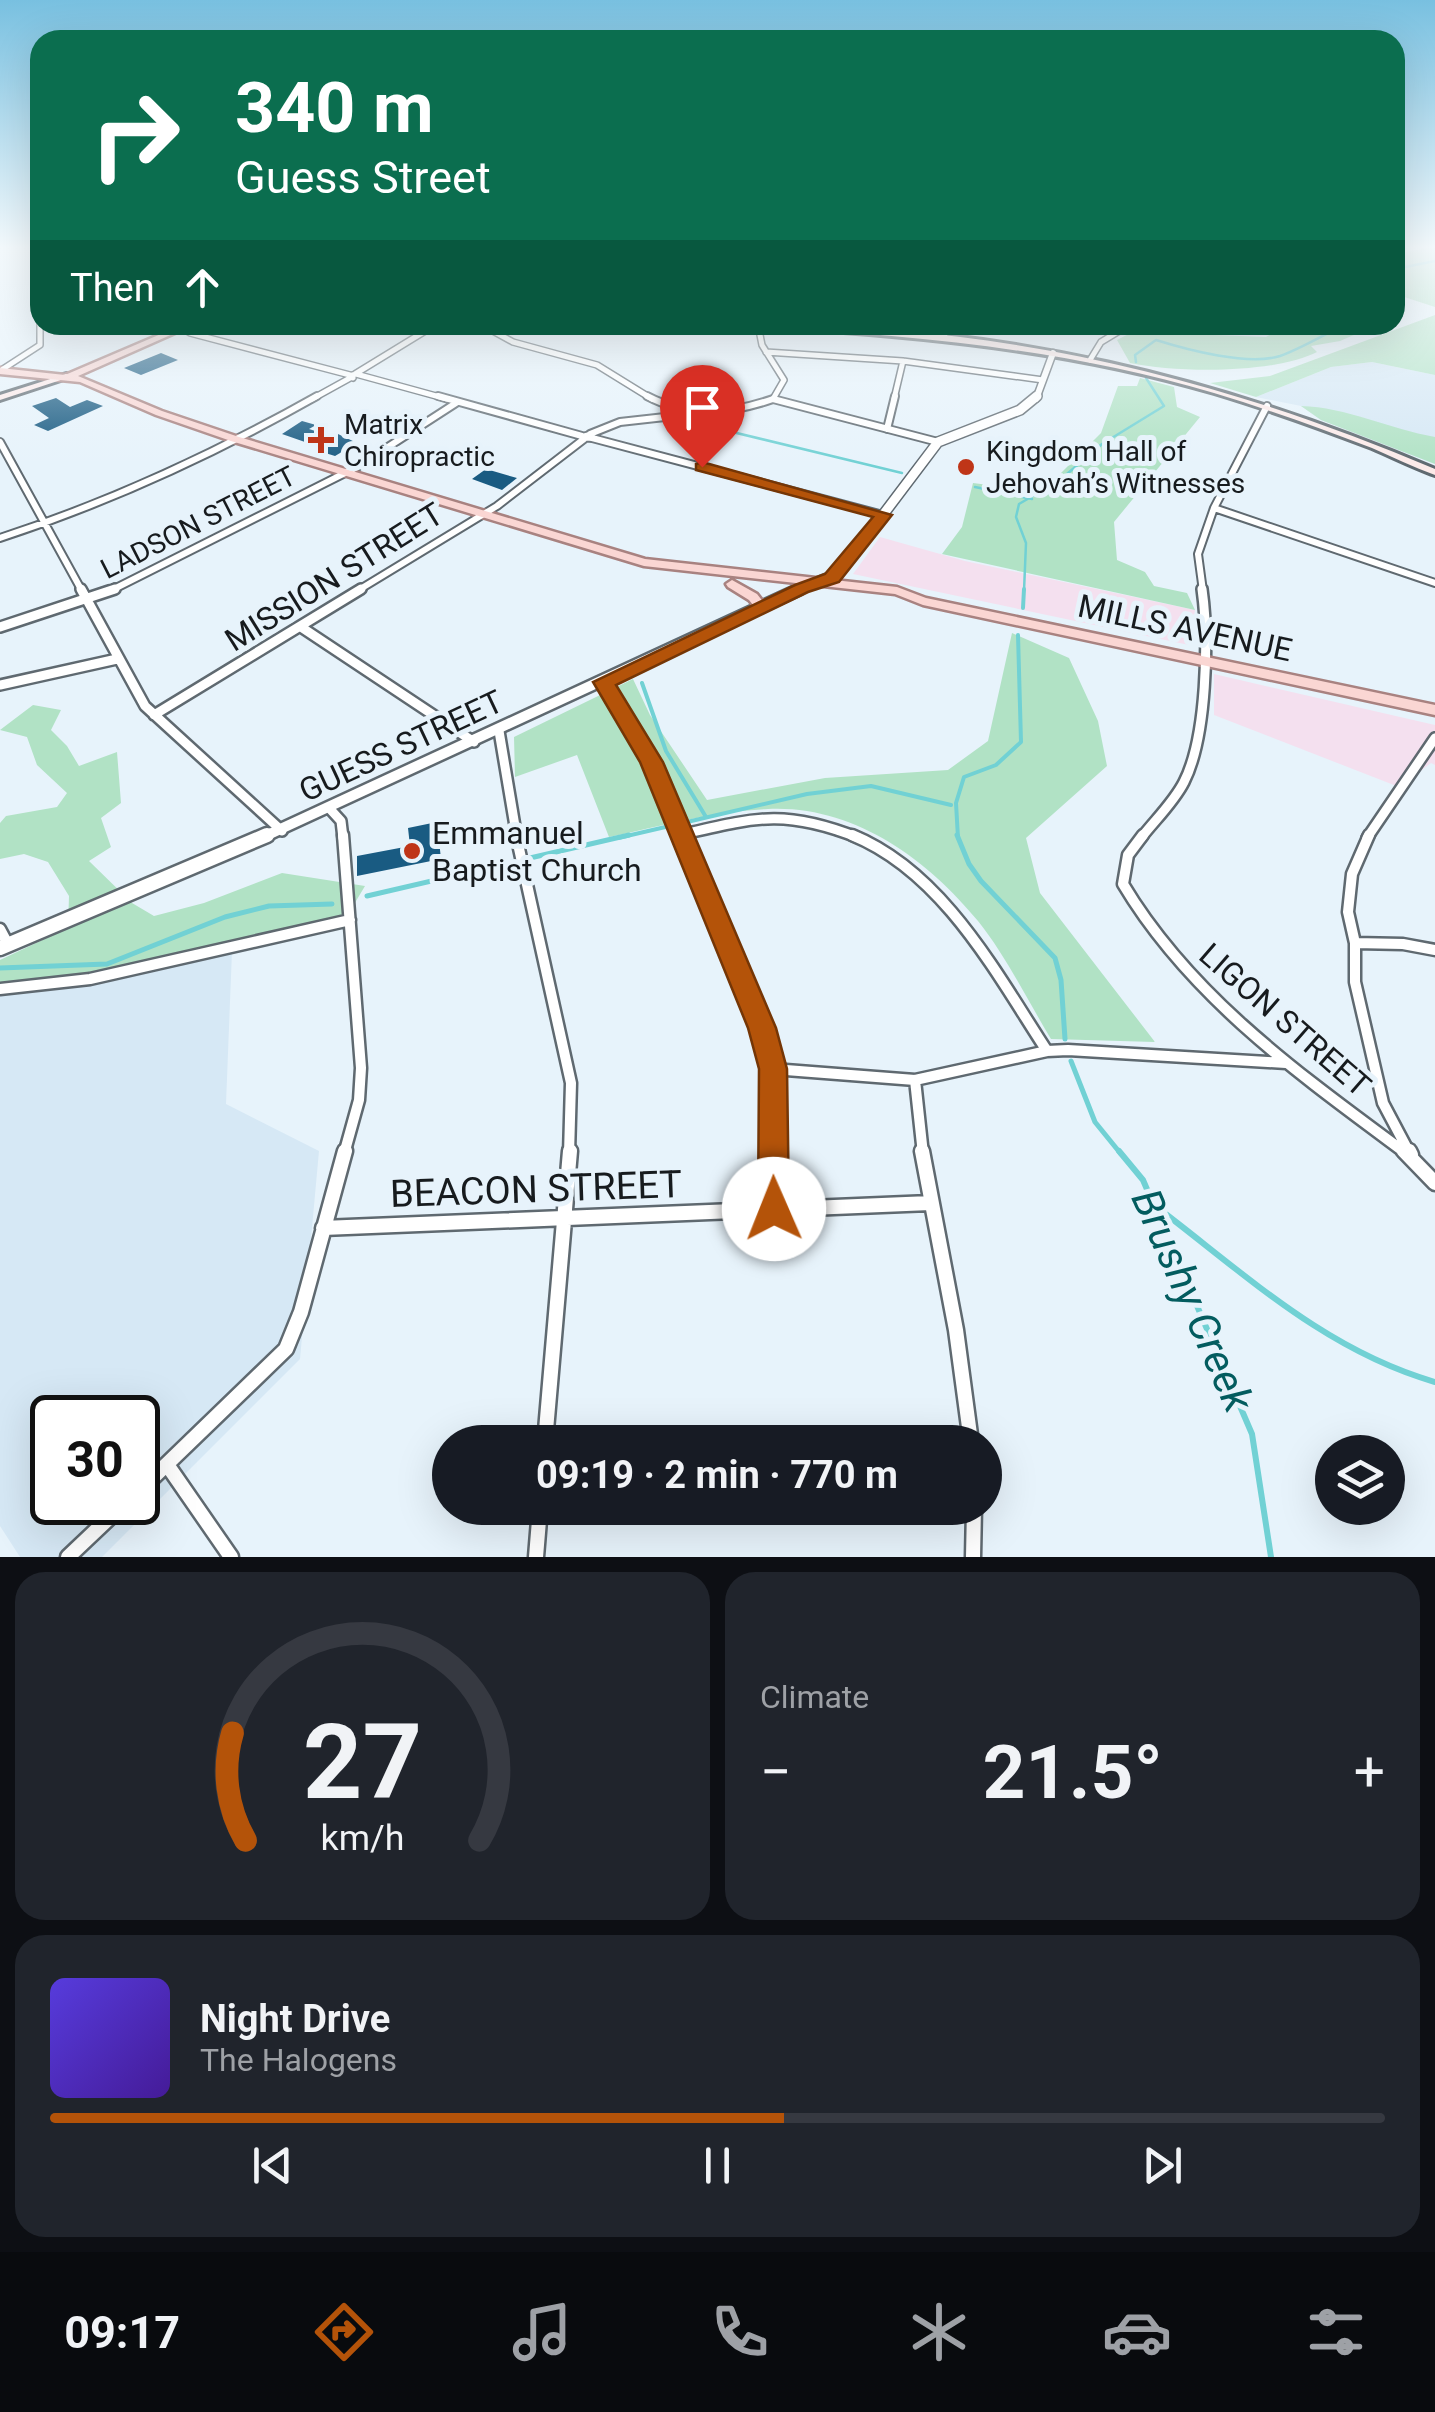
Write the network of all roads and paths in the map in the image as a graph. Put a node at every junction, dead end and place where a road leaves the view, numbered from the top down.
1 (40, 335) edge
2 (163, 335) edge
3 (214, 335) edge
4 (419, 335) edge
5 (496, 335) edge
6 (761, 335) edge
7 (904, 335) edge
8 (945, 335) edge
9 (1113, 335) edge
10 (944, 338) junction
11 (766, 352) junction
12 (1053, 353) junction
13 (1090, 360) junction
14 (903, 361) junction
15 (3, 367) edge
16 (70, 376) junction
17 (353, 376) junction
18 (1043, 380) junction
19 (0, 398) edge
20 (774, 399) junction
21 (456, 403) junction
22 (1266, 406) junction
23 (700, 414) junction
24 (887, 428) junction
25 (587, 437) junction
26 (235, 439) junction
27 (0, 442) edge
28 (938, 442) junction
29 (347, 472) junction
30 (1435, 472) edge
31 (1214, 508) junction
32 (482, 514) junction
33 (884, 515) junction
34 (44, 525) junction
35 (0, 538) edge
36 (644, 562) junction
37 (820, 582) junction
38 (1435, 583) edge
39 (732, 584) junction
40 (802, 588) junction
41 (923, 600) junction
42 (86, 603) junction
43 (762, 608) junction
44 (0, 626) edge
45 (301, 627) junction
46 (117, 658) junction
47 (1202, 659) junction
48 (604, 682) junction
49 (0, 685) edge
50 (1435, 710) edge
51 (154, 715) junction
52 (499, 731) junction
53 (1435, 738) edge
54 (475, 742) junction
55 (330, 809) junction
56 (282, 831) junction
57 (684, 834) junction
58 (350, 920) junction
59 (0, 929) edge
60 (1355, 944) junction
61 (4, 946) edge
62 (1435, 950) edge
63 (0, 989) edge
64 (1047, 1051) junction
65 (1288, 1063) junction
66 (773, 1069) junction
67 (915, 1080) junction
68 (1412, 1158) junction
69 (1435, 1183) edge
70 (930, 1204) junction
71 (774, 1209) junction
72 (563, 1219) junction
73 (323, 1228) junction
74 (546, 1425) edge
75 (969, 1425) edge
76 (168, 1466) junction
77 (160, 1473) edge
78 (102, 1525) edge
79 (539, 1525) edge
80 (974, 1525) edge
81 (68, 1557) edge
82 (231, 1557) edge
83 (536, 1557) edge
84 (973, 1557) edge

1 - 15 street
2 - 16 main road
3 - 17 street
4 - 17 street
5 - 23 street
6 - 11 street
7 - 10 main road
8 - 10 street
9 - 13 street
10 - 12 main road
11 - 14 street
11 - 20 street
12 - 13 main road
12 - 18 street
13 - 22 main road
14 - 18 street
14 - 24 street
15 - 16 main road
16 - 19 main road
16 - 26 main road, MILLS AVENUE
17 - 21 street
17 - 26 street
18 - 28 street
20 - 23 street, MISSION STREET
20 - 24 street
21 - 25 street
21 - 29 street, LADSON STREET
22 - 30 main road
22 - 31 street, LIGON STREET
23 - 25 street, MISSION STREET
24 - 28 street
25 - 32 street, MISSION STREET
25 - 33 street
26 - 29 main road, MILLS AVENUE
26 - 34 street
27 - 34 street
28 - 33 street
29 - 32 main road, MILLS AVENUE
29 - 42 street, LADSON STREET
31 - 38 street
31 - 47 street, LIGON STREET
32 - 36 main road, MILLS AVENUE
32 - 45 street, MISSION STREET
33 - 37 street
34 - 35 street
34 - 42 street
36 - 37 main road, MILLS AVENUE
36 - 39 main road, MILLS AVENUE
37 - 40 street, GUESS STREET
37 - 41 main road, MILLS AVENUE
39 - 40 main road, MILLS AVENUE
39 - 43 main road
40 - 41 main road, MILLS AVENUE
40 - 43 street, GUESS STREET
41 - 47 main road, MILLS AVENUE
42 - 44 street, LADSON STREET
42 - 46 street
43 - 48 street, GUESS STREET
45 - 51 street, MISSION STREET
45 - 54 street
46 - 49 street
46 - 51 street
47 - 50 main road, MILLS AVENUE
47 - 65 street, LIGON STREET
48 - 52 street, GUESS STREET
48 - 57 street
51 - 56 street
52 - 54 street, GUESS STREET
52 - 72 street
53 - 60 street
54 - 55 street, GUESS STREET
55 - 56 street, GUESS STREET
55 - 58 street
56 - 61 street, GUESS STREET
57 - 64 street
57 - 66 street
58 - 63 street
58 - 73 street
59 - 61 street
60 - 62 street
60 - 68 street
64 - 65 street
64 - 67 street
65 - 68 street, LIGON STREET
66 - 67 street
66 - 71 street
67 - 70 street
68 - 69 street, LIGON STREET
70 - 71 street, BEACON STREET
70 - 75 street
71 - 72 street, BEACON STREET
72 - 73 street, BEACON STREET
72 - 74 street
73 - 76 street
76 - 77 street
76 - 82 street
78 - 81 street
79 - 83 street
80 - 84 street

